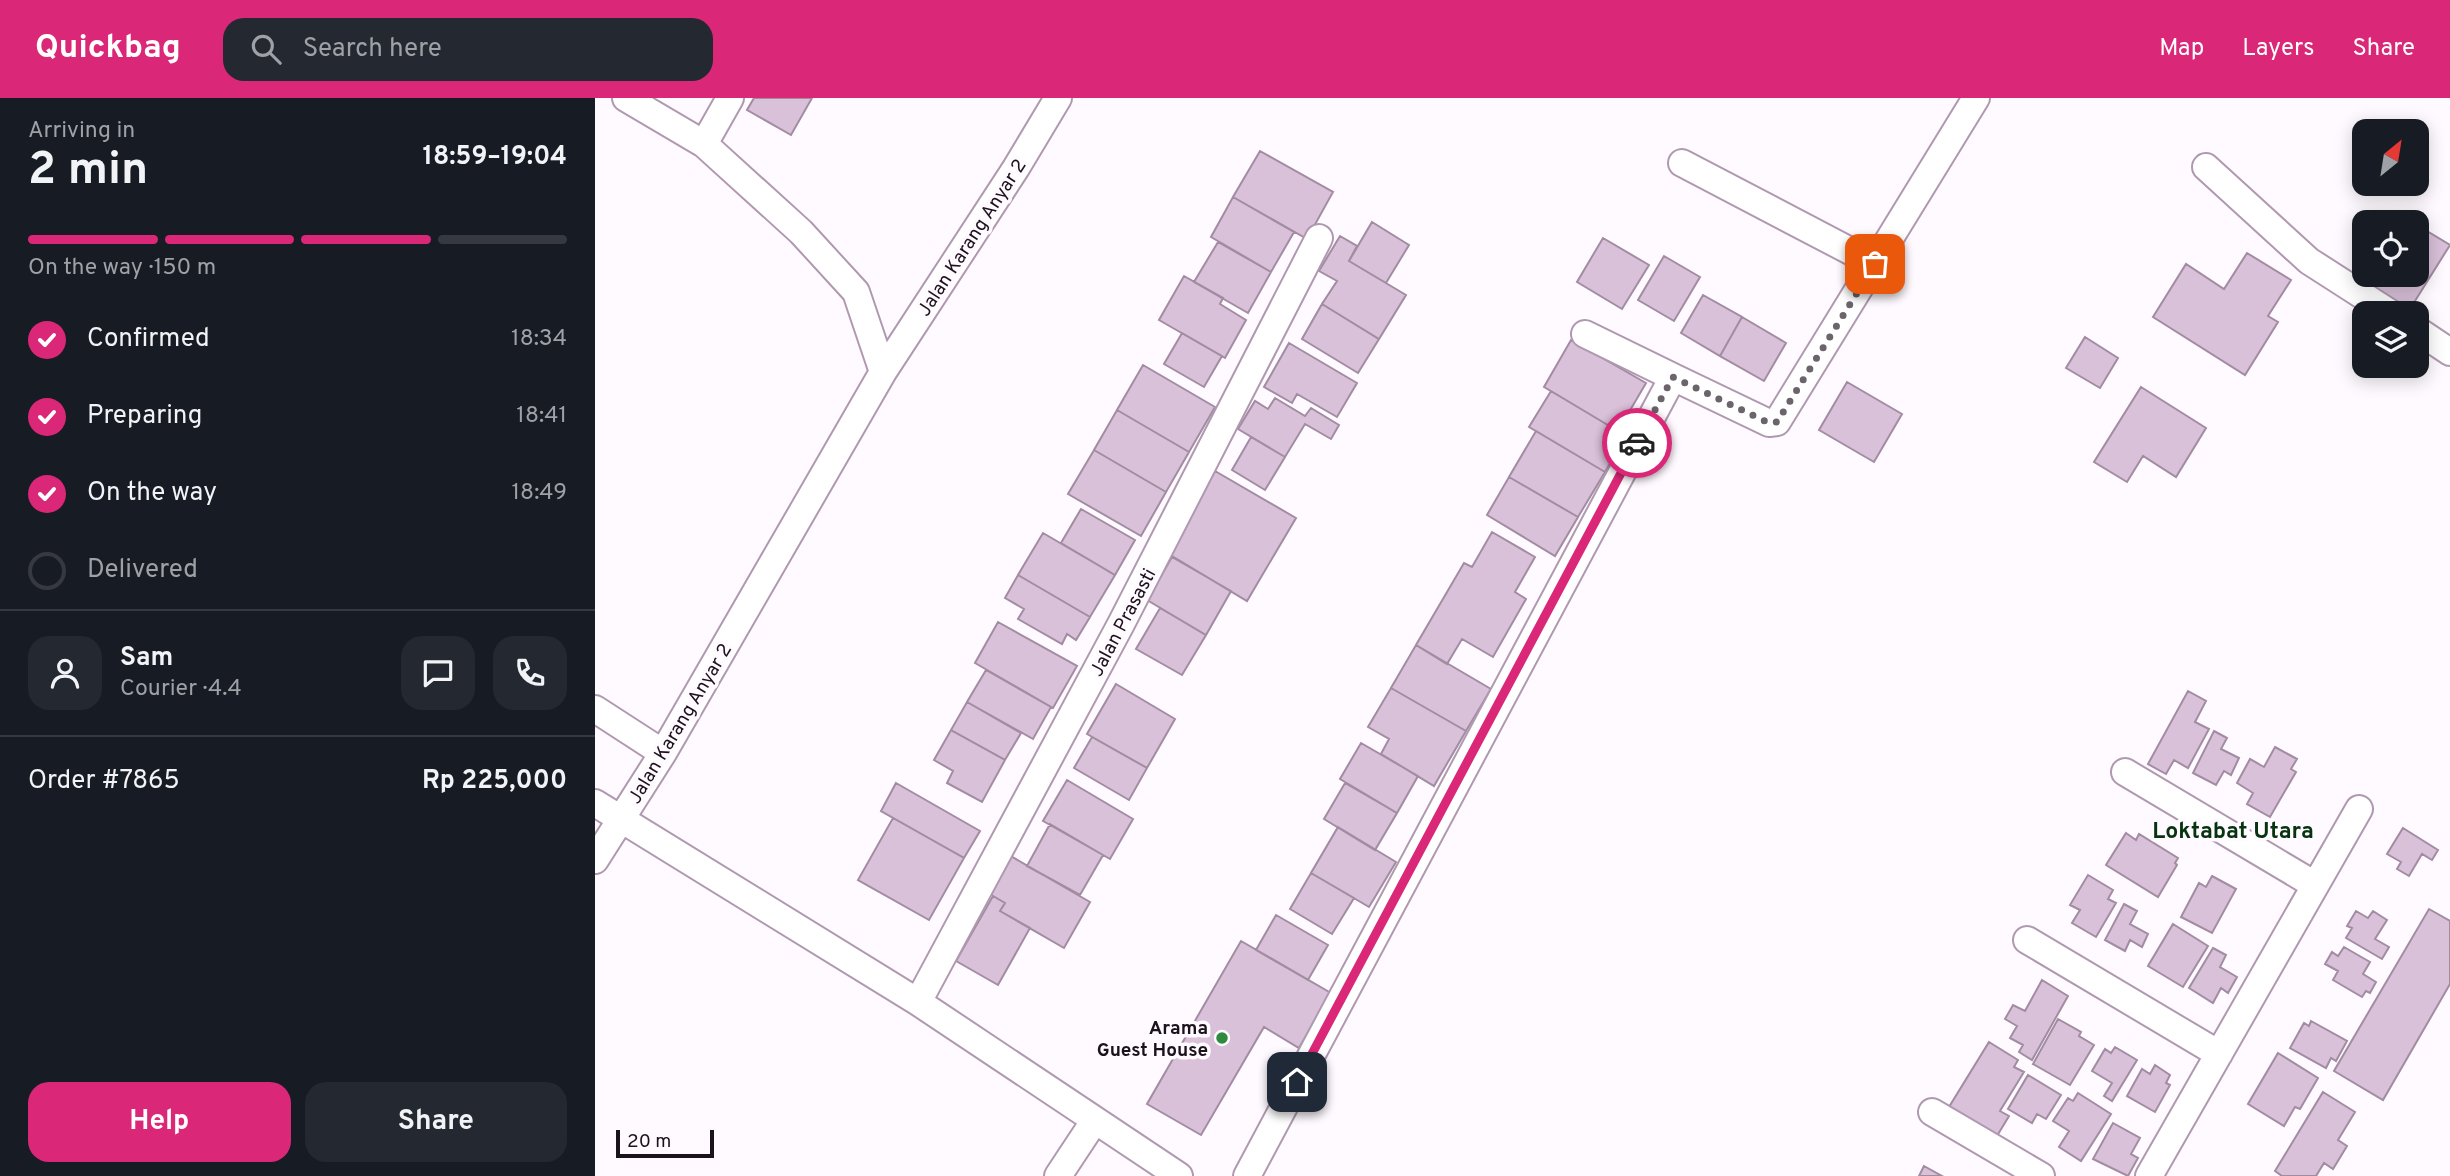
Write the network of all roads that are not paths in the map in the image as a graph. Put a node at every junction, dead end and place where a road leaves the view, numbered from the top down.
1 (626, 98) edge
2 (730, 98) edge
3 (1058, 98) edge
4 (1976, 98) edge
5 (704, 144) junction
6 (1682, 163) dead end
7 (2206, 167) dead end
8 (1319, 238) dead end
9 (1875, 264) junction
10 (2371, 301) edge
11 (1585, 334) dead end
12 (2429, 338) edge
13 (2450, 352) edge
14 (883, 372) junction
15 (1673, 377) junction
16 (595, 709) edge
17 (663, 753) junction
18 (2125, 772) dead end
19 (595, 803) edge
20 (2358, 808) dead end
21 (621, 818) junction
22 (595, 860) edge
23 (2315, 885) junction
24 (2027, 940) dead end
25 (918, 1002) junction
26 (2219, 1054) junction
27 (1932, 1112) dead end
28 (1095, 1120) junction
29 (1058, 1176) edge
30 (1179, 1176) edge
31 (1247, 1176) edge
32 (2041, 1176) edge
33 (2149, 1176) edge

1 - 5 street
2 - 5 street
3 - 14 street, Jalan Karang Anyar 2
4 - 9 street
5 - 14 street
6 - 9 street
7 - 10 street
8 - 25 street, Jalan Prasasti
9 - 15 street
11 - 15 street
12 - 13 street
14 - 17 street, Jalan Karang Anyar 2
15 - 31 street
16 - 17 street
17 - 21 street, Jalan Karang Anyar 2
18 - 23 street
19 - 21 street
20 - 23 street
21 - 22 street
21 - 25 street, Jalan Karang Anyar 2
23 - 26 street
24 - 26 street
25 - 28 street, Jalan Karang Anyar 2
26 - 33 street
27 - 32 street
28 - 29 street
28 - 30 street, Jalan Karang Anyar 2

